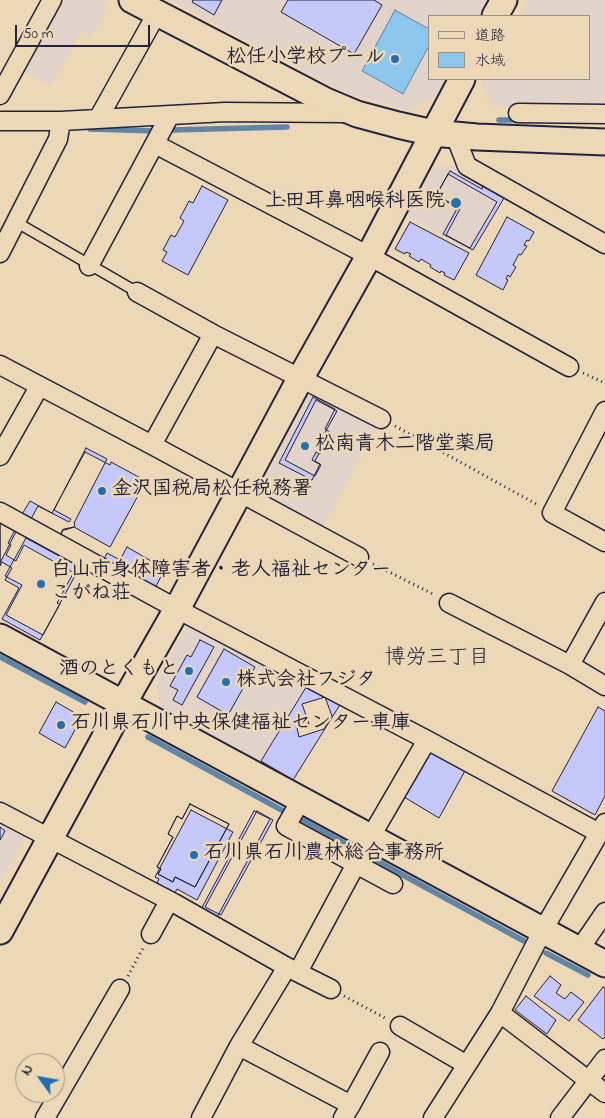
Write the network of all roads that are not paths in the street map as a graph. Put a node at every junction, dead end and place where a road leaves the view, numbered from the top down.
1 (52, 0) edge
2 (132, 0) edge
3 (504, 0) edge
4 (157, 13) junction
5 (496, 15) edge
6 (462, 80) edge
7 (0, 95) edge
8 (518, 113) dead end
9 (357, 114) junction
10 (605, 114) edge
11 (170, 115) junction
12 (98, 119) junction
13 (0, 121) edge
14 (61, 121) junction
15 (444, 134) junction
16 (605, 142) edge
17 (155, 144) junction
18 (16, 222) junction
19 (605, 244) edge
20 (0, 253) edge
21 (368, 256) junction
22 (89, 266) junction
23 (137, 292) joint
24 (213, 334) junction
25 (0, 365) edge
26 (569, 367) road end
27 (300, 379) junction
28 (39, 387) junction
29 (605, 411) edge
30 (381, 419) road end
31 (152, 445) junction
32 (0, 456) edge
33 (238, 493) junction
34 (0, 512) edge
35 (605, 542) edge
36 (360, 557) road end
37 (605, 602) edge
38 (449, 603) road end
39 (177, 609) junction
40 (0, 637) edge
41 (570, 665) junction
42 (605, 686) edge
43 (123, 704) junction
44 (428, 740) junction
45 (301, 800) junction
46 (0, 812) edge
47 (602, 828) edge
48 (51, 838) junction
49 (370, 838) junction
50 (356, 864) junction
51 (393, 884) dead end
52 (169, 901) junction
53 (605, 912) edge
54 (543, 930) junction
55 (0, 931) edge
56 (151, 934) road end
57 (579, 950) junction
58 (605, 964) edge
59 (292, 969) junction
60 (120, 989) road end
61 (331, 989) road end
62 (500, 1012) junction
63 (400, 1026) road end
64 (239, 1046) junction
65 (380, 1052) dead end
66 (605, 1059) edge
67 (467, 1065) junction
68 (589, 1080) junction
69 (605, 1093) edge
70 (347, 1112) edge
71 (44, 1118) edge
72 (201, 1118) edge
73 (433, 1118) edge
74 (560, 1118) edge

1 - 7 street
2 - 4 street
3 - 5 street
4 - 9 street
4 - 12 street
6 - 15 street
8 - 10 street
9 - 11 street
9 - 15 street
11 - 12 street
11 - 17 street
12 - 14 street
13 - 14 street
14 - 18 street
15 - 16 street
15 - 19 street
15 - 21 street
17 - 21 street
17 - 22 street
18 - 20 street
18 - 22 lane
21 - 26 street
21 - 27 street
22 - 23 lane
23 - 24 street
24 - 27 street
24 - 31 street
25 - 28 street
27 - 30 street
27 - 33 street
28 - 31 street
28 - 32 street
29 - 35 street
31 - 33 street
33 - 36 street
33 - 39 street
34 - 39 street
37 - 41 street
38 - 41 street
39 - 43 street
39 - 44 street
40 - 43 street
41 - 42 street
43 - 45 street
43 - 48 street
44 - 47 street
44 - 49 street
45 - 49 street
45 - 50 street
46 - 48 street
47 - 54 street
48 - 52 street
48 - 55 street
49 - 50 street
49 - 54 street
50 - 51 street
50 - 59 street
52 - 56 street
52 - 59 street
53 - 57 street
54 - 57 street
54 - 62 street
57 - 58 street
59 - 61 street
59 - 64 street
60 - 71 street
62 - 67 street
62 - 68 street
63 - 67 street
64 - 70 street
64 - 72 street
65 - 70 street
66 - 68 street
67 - 73 street
68 - 69 street
68 - 74 street

